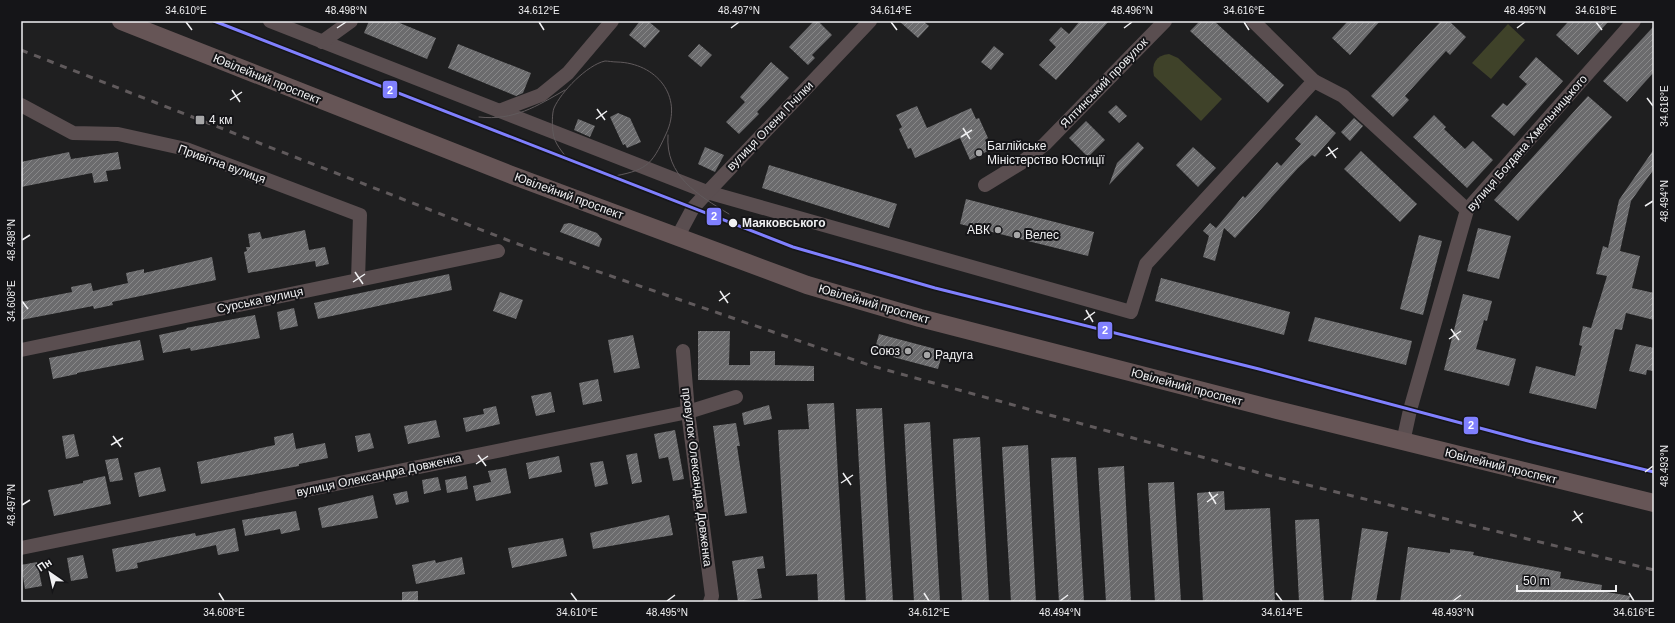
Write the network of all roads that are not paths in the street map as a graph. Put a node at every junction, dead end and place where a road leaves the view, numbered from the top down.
1 (121, 21) edge
2 (270, 21) edge
3 (351, 21) edge
4 (612, 21) edge
5 (870, 21) edge
6 (1165, 21) edge
7 (1253, 21) edge
8 (1634, 21) edge
9 (322, 42) junction
10 (1314, 81) junction
11 (21, 105) edge
12 (499, 111) junction
13 (985, 185) dead end
14 (707, 192) junction
15 (1466, 210) junction
16 (678, 236) junction
17 (498, 251) dead end
18 (358, 280) junction
19 (21, 350) edge
20 (683, 351) dead end
21 (736, 397) dead end
22 (688, 412) junction
23 (1402, 442) junction
24 (1654, 503) edge
25 (21, 548) edge
26 (710, 602) edge

1 - 16 main road, Ювілейний проспект
2 - 9 street
3 - 9 street
4 - 12 street
5 - 14 street, вулиця Олени Пчілки
6 - 13 street, Ялтинський провулок
7 - 10 street
8 - 15 street, вулиця Богдана Хмельницького
9 - 12 street
10 - 14 street
10 - 15 street
11 - 18 street, Привітна вулиця
12 - 14 street
14 - 16 street, вулиця Олени Пчілки
15 - 23 street, вулиця Богдана Хмельницького
16 - 23 main road, Ювілейний проспект
17 - 18 street, Сурська вулиця
18 - 19 street, Сурська вулиця
20 - 22 street, провулок Олександра Довженка
21 - 22 street, вулиця Олександра Довженка
22 - 25 street, вулиця Олександра Довженка
22 - 26 street, провулок Олександра Довженка
23 - 24 main road, Ювілейний проспект

